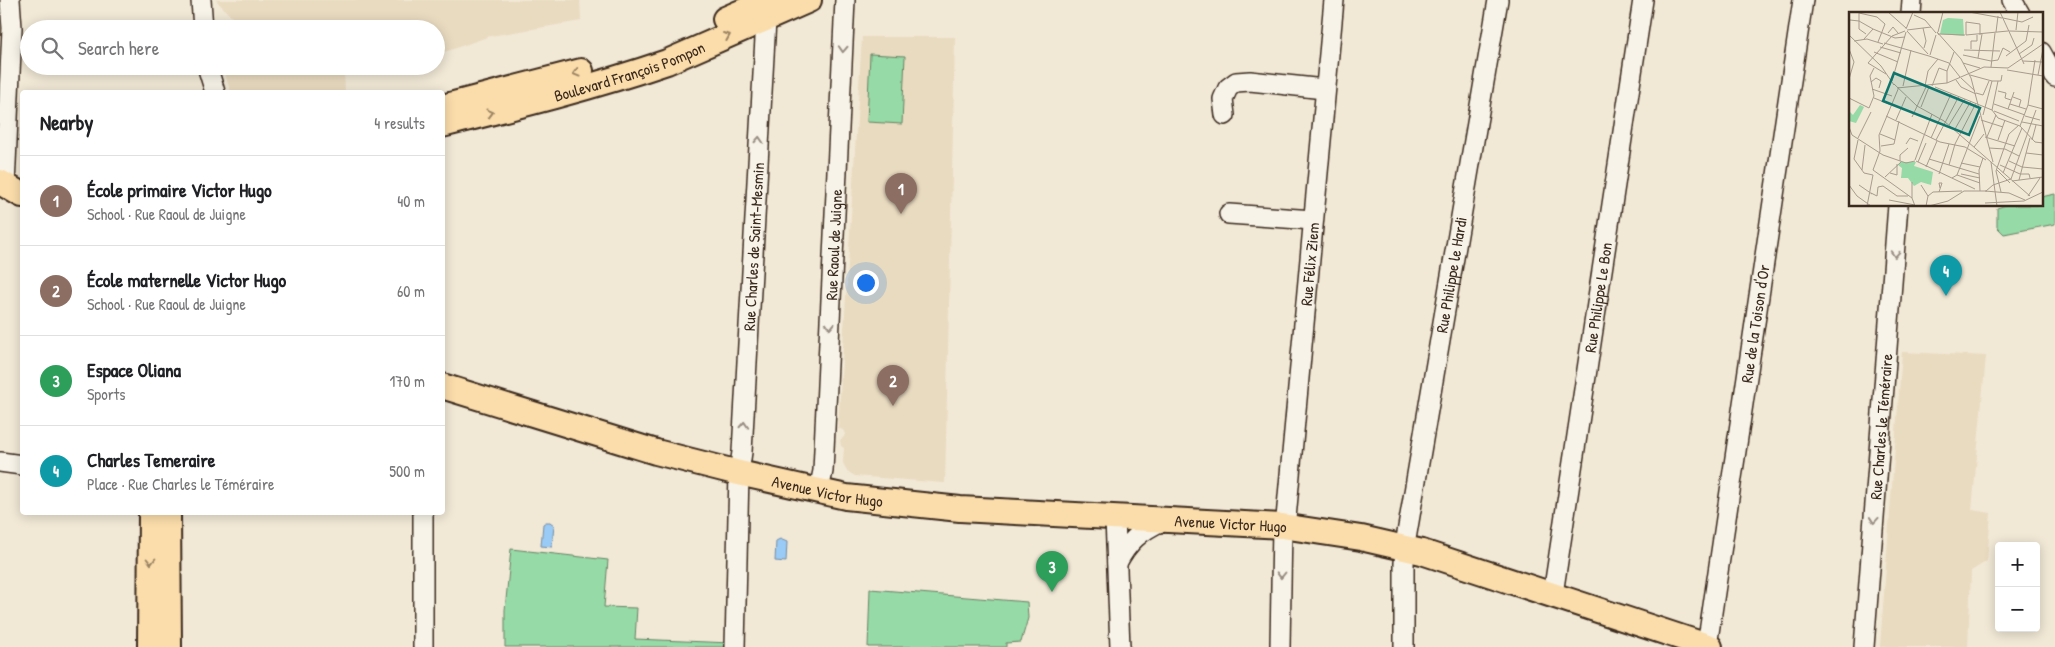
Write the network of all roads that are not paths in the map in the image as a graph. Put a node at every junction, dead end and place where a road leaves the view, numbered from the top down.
1 (10, 0) edge
2 (201, 0) edge
3 (810, 0) edge
4 (845, 0) edge
5 (1334, 0) edge
6 (1498, 0) edge
7 (1642, 0) edge
8 (1803, 0) edge
9 (2012, 0) edge
10 (740, 6) edge
11 (767, 10) edge
12 (2019, 12) edge
13 (203, 20) edge
14 (2042, 54) edge
15 (210, 75) edge
16 (2055, 76) edge
17 (1324, 88) junction
18 (214, 90) edge
19 (445, 106) edge
20 (1225, 116) dead end
21 (445, 124) edge
22 (9, 188) edge
23 (1898, 206) edge
24 (1229, 214) dead end
25 (1313, 220) junction
26 (445, 387) edge
27 (0, 462) edge
28 (20, 465) edge
29 (739, 473) junction
30 (819, 490) junction
31 (151, 515) edge
32 (168, 515) edge
33 (423, 515) edge
34 (1115, 518) junction
35 (1162, 521) junction
36 (1282, 526) junction
37 (1405, 548) junction
38 (1117, 563) junction
39 (1553, 594) junction
40 (1708, 646) edge
41 (150, 647) edge
42 (168, 647) edge
43 (423, 647) edge
44 (735, 647) edge
45 (1120, 647) edge
46 (1280, 647) edge
47 (1404, 647) edge
48 (1864, 647) edge

1 - 22 street
2 - 13 street
3 - 11 main road, Boulevard François Pompon
4 -> 30 street, Rue Raoul de Juigne
5 - 17 street, Rue Félix Ziem
6 - 37 street, Rue Philippe le Hardi
7 - 39 street, Rue Philippe Le Bon
8 - 40 street, Rue de la Toison d'Or
9 - 12 street
10 - 11 main road, Boulevard François Pompon
10 -> 19 main road, Boulevard François Pompon
21 -> 11 main road, Boulevard François Pompon
29 -> 11 street, Rue Charles de Saint-Mesmin
14 - 16 street
15 - 18 street
17 - 20 street
17 - 25 street, Rue Félix Ziem
23 -> 48 street, Rue Charles le Téméraire
24 - 25 street
25 - 36 street, Rue Félix Ziem
26 - 29 main road, Avenue Victor Hugo
27 - 28 street
29 - 30 main road, Avenue Victor Hugo
29 - 44 street
30 - 34 main road, Avenue Victor Hugo
31 -> 41 main road
32 - 42 main road
33 - 43 street
34 - 35 main road, Avenue Victor Hugo
34 - 38 street
35 - 36 main road, Avenue Victor Hugo
35 - 38 street
36 - 37 main road, Avenue Victor Hugo
36 -> 46 street, Rue Félix Ziem
37 - 39 main road, Avenue Victor Hugo
37 - 47 street, Rue Philippe le Hardi
38 - 45 street
39 - 40 main road, Avenue Victor Hugo

